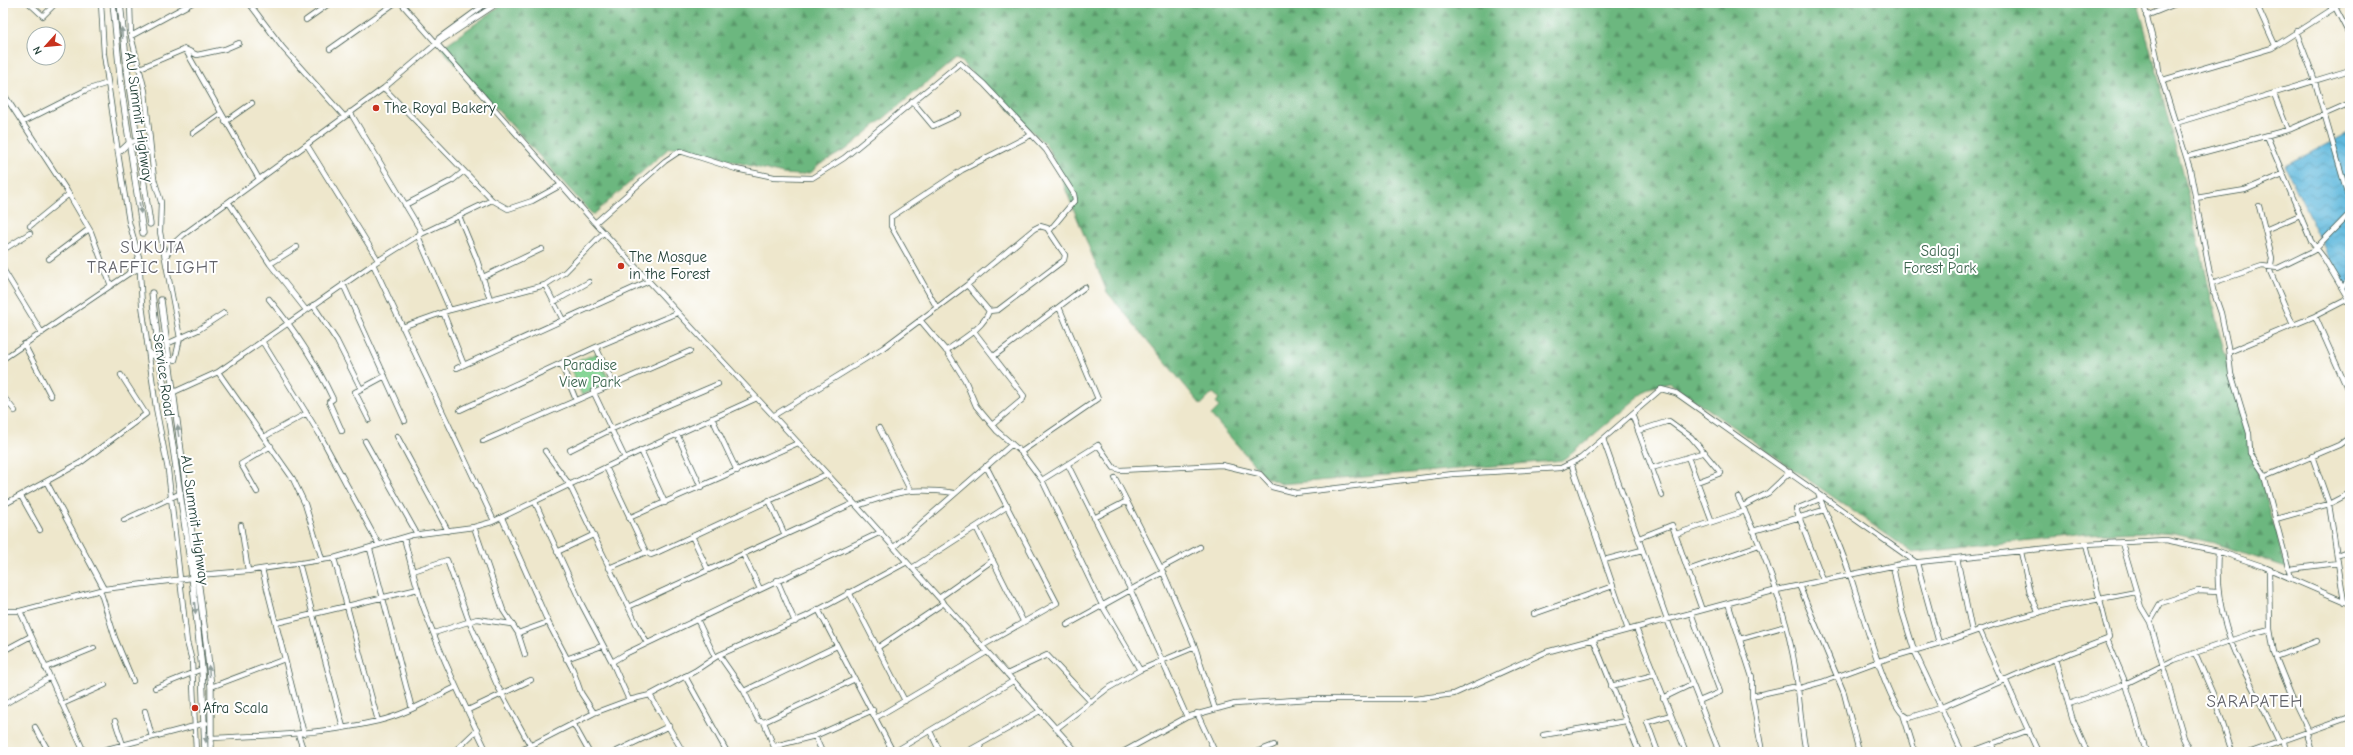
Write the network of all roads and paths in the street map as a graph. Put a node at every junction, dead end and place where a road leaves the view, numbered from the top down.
1 (30, 3) edge
2 (56, 3) edge
3 (101, 3) edge
4 (113, 3) edge
5 (120, 3) edge
6 (130, 3) edge
7 (192, 3) edge
8 (249, 3) edge
9 (330, 3) edge
10 (395, 3) edge
11 (401, 3) edge
12 (474, 3) edge
13 (487, 3) edge
14 (498, 3) edge
15 (2144, 3) edge
16 (2178, 3) edge
17 (2256, 3) edge
18 (2268, 3) edge
19 (2328, 3) edge
20 (2342, 3) edge
21 (478, 8) junction
22 (2258, 8) junction
23 (2334, 8) junction
24 (2146, 16) junction
25 (306, 20) dead end
26 (2296, 31) junction
27 (131, 36) junction
28 (2350, 36) edge
29 (239, 43) dead end
30 (436, 44) junction
31 (2275, 45) junction
32 (330, 48) dead end
33 (185, 50) junction
34 (140, 68) junction
35 (2350, 70) edge
36 (2163, 80) junction
37 (2315, 81) junction
38 (108, 83) junction
39 (384, 88) junction
40 (3, 93) edge
41 (2274, 94) junction
42 (912, 101) junction
43 (2350, 102) edge
44 (252, 103) dead end
45 (350, 112) junction
46 (220, 114) junction
47 (959, 114) dead end
48 (344, 116) junction
49 (2323, 116) junction
50 (22, 122) junction
51 (224, 122) junction
52 (2176, 123) junction
53 (2288, 130) junction
54 (193, 133) dead end
55 (1031, 135) junction
56 (2267, 136) junction
57 (139, 141) junction
58 (130, 142) junction
59 (307, 145) junction
60 (152, 151) junction
61 (118, 153) junction
62 (2186, 157) junction
63 (464, 171) junction
64 (2283, 174) junction
65 (259, 179) junction
66 (561, 185) junction
67 (69, 194) junction
68 (2196, 198) junction
69 (492, 200) junction
70 (229, 203) junction
71 (2350, 203) edge
72 (405, 206) junction
73 (2259, 206) dead end
74 (2350, 213) edge
75 (2300, 215) junction
76 (458, 216) junction
77 (595, 223) junction
78 (150, 224) dead end
79 (30, 226) dead end
80 (89, 229) junction
81 (1050, 230) junction
82 (2265, 230) junction
83 (604, 232) junction
84 (30, 233) dead end
85 (143, 233) dead end
86 (420, 235) junction
87 (173, 244) junction
88 (163, 246) junction
89 (297, 247) dead end
90 (2315, 248) junction
91 (542, 249) dead end
92 (3, 250) edge
93 (138, 257) junction
94 (165, 258) junction
95 (49, 259) dead end
96 (378, 260) junction
97 (270, 264) junction
98 (373, 264) junction
99 (2271, 266) junction
100 (140, 268) junction
101 (3, 269) edge
102 (128, 274) junction
103 (483, 276) junction
104 (2350, 279) edge
105 (649, 281) junction
106 (589, 282) dead end
107 (2212, 283) junction
108 (343, 284) junction
109 (545, 285) junction
110 (967, 285) junction
111 (111, 286) junction
112 (1084, 287) dead end
113 (2342, 288) junction
114 (152, 293) dead end
115 (269, 299) dead end
116 (490, 299) junction
117 (161, 300) dead end
118 (2349, 300) edge
119 (554, 302) junction
120 (313, 305) junction
121 (1059, 307) junction
122 (936, 308) junction
123 (306, 310) junction
124 (450, 310) junction
125 (989, 311) junction
126 (224, 312) dead end
127 (443, 312) junction
128 (677, 313) junction
129 (2315, 316) junction
130 (563, 320) junction
131 (920, 320) junction
132 (288, 323) junction
133 (2293, 325) junction
134 (402, 327) junction
135 (973, 330) junction
136 (42, 333) junction
137 (180, 338) junction
138 (262, 341) junction
139 (169, 343) junction
140 (24, 344) junction
141 (596, 347) junction
142 (690, 351) dead end
143 (946, 351) junction
144 (148, 352) junction
145 (2229, 352) junction
146 (994, 356) junction
147 (3, 359) edge
148 (170, 360) junction
149 (160, 361) junction
150 (561, 363) junction
151 (464, 365) junction
152 (456, 368) dead end
153 (218, 372) junction
154 (121, 375) dead end
155 (385, 376) junction
156 (613, 383) junction
157 (718, 384) dead end
158 (362, 389) junction
159 (593, 391) junction
160 (174, 392) junction
161 (2350, 395) edge
162 (3, 396) edge
163 (51, 396) dead end
164 (756, 398) junction
165 (576, 400) junction
166 (460, 410) dead end
167 (15, 411) dead end
168 (306, 413) junction
169 (1632, 414) junction
170 (774, 416) junction
171 (712, 418) junction
172 (369, 420) dead end
173 (405, 421) dead end
174 (992, 425) junction
175 (879, 428) dead end
176 (612, 429) junction
177 (342, 431) dead end
178 (1638, 431) junction
179 (677, 434) junction
180 (397, 436) dead end
181 (264, 437) junction
182 (2350, 437) edge
183 (1603, 439) junction
184 (365, 441) dead end
185 (483, 441) dead end
186 (798, 443) junction
187 (1012, 444) junction
188 (271, 446) junction
189 (570, 450) dead end
190 (641, 450) junction
191 (545, 451) dead end
192 (1021, 452) junction
193 (1705, 452) junction
194 (2312, 456) junction
195 (1688, 457) junction
196 (625, 458) junction
197 (1571, 463) junction
198 (1068, 465) junction
199 (986, 466) junction
200 (606, 467) junction
201 (1652, 468) junction
202 (737, 471) junction
203 (1790, 472) junction
204 (827, 474) junction
205 (2264, 477) junction
206 (1115, 478) dead end
207 (1042, 480) junction
208 (1697, 482) junction
209 (47, 483) junction
210 (569, 484) junction
211 (701, 487) junction
212 (910, 490) junction
213 (1817, 490) junction
214 (257, 492) dead end
215 (181, 493) junction
216 (2350, 493) edge
217 (954, 494) junction
218 (21, 496) junction
219 (1662, 496) dead end
220 (1738, 497) dead end
221 (170, 498) junction
222 (1820, 499) junction
223 (769, 500) junction
224 (1127, 501) junction
225 (535, 502) junction
226 (665, 503) junction
227 (855, 504) junction
228 (2329, 504) junction
229 (3, 505) edge
230 (1008, 506) junction
231 (1744, 509) junction
232 (1824, 510) junction
233 (502, 518) junction
234 (629, 518) junction
235 (1094, 518) junction
236 (1799, 519) junction
237 (2276, 519) junction
238 (124, 520) dead end
239 (494, 521) junction
240 (1712, 522) junction
241 (241, 525) dead end
242 (474, 527) junction
243 (976, 527) junction
244 (40, 530) dead end
245 (448, 530) junction
246 (1754, 531) junction
247 (881, 532) junction
248 (418, 534) junction
249 (1676, 534) junction
250 (593, 535) junction
251 (785, 535) junction
252 (692, 536) junction
253 (404, 538) junction
254 (1638, 538) junction
255 (2122, 543) junction
256 (2086, 544) junction
257 (1759, 545) junction
258 (379, 546) junction
259 (894, 547) junction
260 (1200, 547) dead end
261 (370, 549) junction
262 (1642, 550) junction
263 (2350, 550) edge
264 (2218, 551) junction
265 (557, 552) junction
266 (646, 552) junction
267 (2021, 552) junction
268 (743, 554) junction
269 (2337, 555) junction
270 (334, 558) junction
271 (1957, 558) junction
272 (322, 559) junction
273 (993, 560) junction
274 (1604, 560) junction
275 (907, 562) junction
276 (299, 563) junction
277 (1917, 563) junction
278 (2338, 563) junction
279 (1893, 566) junction
280 (609, 568) junction
281 (912, 568) junction
282 (262, 569) junction
283 (2289, 569) junction
284 (708, 570) junction
285 (1162, 570) junction
286 (1688, 570) junction
287 (2269, 570) junction
288 (248, 571) junction
289 (413, 571) junction
290 (1850, 574) junction
291 (198, 575) junction
292 (192, 578) junction
293 (2291, 578) junction
294 (181, 579) junction
295 (777, 580) junction
296 (1823, 580) junction
297 (1799, 585) junction
298 (1613, 586) junction
299 (418, 588) junction
300 (760, 589) junction
301 (102, 590) junction
302 (1777, 590) junction
303 (1131, 591) junction
304 (849, 592) junction
305 (2136, 592) junction
306 (2218, 592) junction
307 (939, 598) junction
308 (2101, 598) junction
309 (382, 599) junction
310 (2344, 602) junction
311 (944, 603) junction
312 (1728, 603) junction
313 (2350, 604) edge
314 (347, 606) junction
315 (628, 607) junction
316 (1103, 607) junction
317 (818, 609) junction
318 (1702, 610) junction
319 (3, 611) edge
320 (20, 611) junction
321 (312, 613) junction
322 (1690, 613) junction
323 (2039, 613) junction
324 (1534, 614) dead end
325 (697, 619) junction
326 (1666, 619) junction
327 (469, 621) junction
328 (1023, 621) junction
329 (548, 622) junction
330 (796, 622) junction
331 (2150, 622) junction
332 (276, 624) junction
333 (512, 624) junction
334 (1067, 625) dead end
335 (1786, 626) junction
336 (1636, 628) junction
337 (1979, 629) junction
338 (2270, 629) junction
339 (1628, 630) junction
340 (1972, 632) junction
341 (434, 633) junction
342 (518, 633) junction
343 (31, 636) junction
344 (1593, 639) junction
345 (1740, 639) junction
346 (2107, 639) junction
347 (2318, 640) dead end
348 (2230, 641) junction
349 (647, 643) junction
350 (1939, 643) junction
351 (602, 646) junction
352 (837, 646) junction
353 (982, 646) junction
354 (1195, 647) junction
355 (94, 648) dead end
356 (877, 648) junction
357 (1914, 650) junction
358 (3, 651) edge
359 (988, 652) junction
360 (2195, 653) junction
361 (525, 655) dead end
362 (717, 656) junction
363 (2276, 657) junction
364 (286, 659) junction
365 (566, 659) junction
366 (2055, 659) junction
367 (1163, 661) junction
368 (1879, 661) junction
369 (612, 662) junction
370 (2163, 666) junction
371 (45, 668) junction
372 (202, 669) junction
373 (1140, 670) junction
374 (193, 671) junction
375 (1007, 674) junction
376 (1654, 675) junction
377 (685, 676) junction
378 (1838, 676) junction
379 (49, 678) junction
380 (855, 679) junction
381 (531, 680) dead end
382 (2004, 680) junction
383 (133, 681) dead end
384 (1013, 681) junction
385 (1692, 684) junction
386 (2126, 684) junction
387 (105, 685) dead end
388 (1611, 686) junction
389 (211, 687) junction
390 (456, 687) junction
391 (155, 688) dead end
392 (1798, 689) junction
393 (744, 691) junction
394 (503, 694) junction
395 (650, 695) junction
396 (1752, 696) junction
397 (1663, 698) junction
398 (629, 700) junction
399 (905, 701) junction
400 (1699, 701) junction
401 (1091, 702) junction
402 (62, 704) junction
403 (2068, 704) junction
404 (3, 705) edge
405 (1940, 707) junction
406 (412, 709) junction
407 (1215, 709) junction
408 (468, 710) junction
409 (873, 710) junction
410 (1040, 711) junction
411 (145, 712) dead end
412 (594, 713) junction
413 (1197, 713) junction
414 (1903, 714) junction
415 (1671, 715) junction
416 (877, 717) junction
417 (1187, 717) junction
418 (2350, 717) edge
419 (115, 721) dead end
420 (378, 721) junction
421 (1626, 721) junction
422 (764, 722) junction
423 (206, 723) junction
424 (574, 725) junction
425 (195, 726) junction
426 (669, 726) junction
427 (36, 727) dead end
428 (343, 727) junction
429 (1056, 729) junction
430 (476, 730) junction
431 (2029, 730) junction
432 (930, 731) junction
433 (2309, 732) junction
434 (298, 734) junction
435 (304, 734) junction
436 (815, 736) junction
437 (1543, 736) dead end
438 (152, 737) junction
439 (212, 738) junction
440 (2282, 742) junction
441 (530, 744) junction
442 (1993, 744) junction
443 (123, 745) junction
444 (980, 745) junction
445 (1274, 745) dead end
446 (775, 746) junction
447 (49, 752) edge
448 (84, 752) edge
449 (96, 752) edge
450 (196, 752) edge
451 (205, 752) edge
452 (211, 752) edge
453 (304, 752) edge
454 (454, 752) edge
455 (487, 752) edge
456 (518, 752) edge
457 (589, 752) edge
458 (615, 752) edge
459 (683, 752) edge
460 (727, 752) edge
461 (776, 752) edge
462 (822, 752) edge
463 (893, 752) edge
464 (940, 752) edge
465 (966, 752) edge
466 (982, 752) edge
467 (1076, 752) edge
468 (1123, 752) edge
469 (1215, 752) edge
470 (1256, 752) edge
471 (1639, 752) edge
472 (1658, 752) edge
473 (1686, 752) edge
474 (1719, 752) edge
475 (1762, 752) edge
476 (1806, 752) edge
477 (1859, 752) edge
478 (1915, 752) edge
479 (1962, 752) edge
480 (1970, 752) edge
481 (1996, 752) edge
482 (2038, 752) edge
483 (2087, 752) edge
484 (2146, 752) edge
485 (2191, 752) edge
486 (2232, 752) edge
487 (2251, 752) edge
488 (2286, 752) edge
489 (2312, 752) edge

1 - 2 street
3 - 38 street, Service Road
4 - 58 main road, AU Summit Highway
57 -> 5 main road, AU Summit Highway
6 - 27 street, Service Road
7 - 27 street
8 - 48 street
9 - 25 street
10 - 32 street
11 - 30 street
12 - 21 street
13 - 21 street
14 - 30 street
15 - 24 street
16 - 24 street
17 - 22 street
18 - 22 street
19 - 23 street
20 - 23 street
21 - 30 street
22 - 31 street
23 - 26 street
23 - 28 street
24 - 36 street
26 - 31 street
26 - 37 street
27 - 34 street, Service Road
29 - 33 street
30 - 39 street
30 - 66 street
31 - 36 street
33 - 34 street
33 - 46 street
34 - 60 street, Service Road
35 - 37 street
36 - 52 street
37 - 41 street
37 - 49 street
38 - 50 street
38 - 61 street, Service Road
39 - 45 street
39 - 63 street
40 - 50 street
41 - 52 street
41 - 53 street
42 - 47 street
42 - 55 street
42 - 77 street
43 - 49 street
44 - 51 street
45 - 48 street
45 - 72 street
46 - 51 street
46 - 54 street
48 - 59 street
49 - 53 street
49 - 71 street
50 - 67 street
51 - 65 street
52 - 62 street
53 - 56 street
55 - 81 street
55 - 122 street
56 - 62 street
56 - 64 street
57 - 58 street
57 - 60 street
57 - 78 main road, AU Summit Highway
58 - 61 street
58 -> 85 main road, AU Summit Highway
59 - 65 street
59 - 96 street
60 - 88 street, Service Road
61 - 93 street, Service Road
62 - 68 street
63 - 69 street
63 - 72 street
64 - 68 street
64 - 75 street
65 - 70 street
66 - 69 street
66 - 77 street
67 - 79 street
67 - 80 street
68 - 107 street
69 - 76 street
70 - 87 street
70 - 97 street
72 - 86 street
73 - 82 street
74 - 90 street
75 - 82 street
75 - 90 street
76 - 86 street
76 - 103 street
77 - 83 street
80 - 95 street
80 - 111 street
81 - 110 street
81 - 125 street
82 - 99 street
83 - 105 street
83 - 109 street
84 - 92 street
86 - 96 street
86 - 124 street
87 - 88 street
87 - 94 street
88 - 94 street, Service Road
89 - 97 street
90 - 99 street
90 - 113 street
91 - 103 street
93 - 100 street, Service Road
93 - 102 street
94 - 137 street, Service Road
96 - 98 street
97 - 123 street
98 - 108 street
98 - 134 street
99 - 107 street
99 - 133 street
100 - 102 street
100 - 144 street, Service Road
101 - 136 street
102 - 111 street
103 - 116 street
104 - 113 street
105 - 128 street
105 - 130 street
106 - 119 street
107 - 145 street
108 - 120 street
108 - 155 street
109 - 116 street
109 - 119 street
110 - 122 street
110 - 125 street
111 - 136 street
112 - 121 street
113 - 118 street
114 - 149 main road, AU Summit Highway
115 - 132 street
116 - 124 street
117 - 139 main road, AU Summit Highway
118 - 129 street
119 - 130 street
120 - 123 street
120 - 158 street
121 - 146 street
121 - 192 street
122 - 131 street
123 - 132 street
124 - 127 street
125 - 135 street
126 - 137 street
127 - 134 street
127 - 151 street
128 - 141 street
128 - 164 street
129 - 133 street
129 - 161 street
130 - 151 street
131 - 143 street
131 - 170 street
132 - 138 street
132 - 177 street
133 - 145 street
134 - 239 street
135 - 143 street
135 - 146 street
136 - 140 street
137 - 139 street
137 - 148 street
138 - 153 street
138 - 168 street
139 - 148 main road, AU Summit Highway
140 - 147 street
140 - 163 street
141 - 150 street
141 - 156 street
142 - 156 street
143 - 174 street
144 - 149 street
144 - 221 street, Service Road
145 - 205 street
146 - 174 street
148 - 149 street
148 - 160 main road, AU Summit Highway
149 - 215 main road, AU Summit Highway
150 - 165 street
150 - 166 street
151 - 152 street
153 - 160 street
153 - 181 street
154 - 209 street
155 - 158 street
155 - 173 street
156 - 159 street
157 - 176 street
158 - 172 street
159 - 165 street
159 - 176 street
291 -> 160 main road, AU Summit Highway
162 - 167 street
164 - 170 street
164 - 171 street
165 - 185 street
168 - 181 street
168 - 258 street
169 - 178 street
169 - 183 street
169 - 203 street
170 - 186 street
171 - 179 street
171 - 202 street
174 - 187 street
175 - 212 street
176 - 189 street
176 - 196 street
178 - 193 street
178 - 201 street
179 - 190 street
179 - 211 street
180 - 245 street
181 - 188 street
182 - 194 street
183 - 197 street
183 - 254 street
184 - 248 street
186 - 202 street
186 - 204 street
187 - 192 street
187 - 199 street
188 - 214 street
188 - 272 street
190 - 196 street
190 - 226 street
191 - 210 street
192 - 207 street
193 - 195 street
193 - 208 street
194 - 205 street
194 - 228 street
195 - 201 street
195 - 208 street
196 - 200 street
197 - 198 street
197 - 274 street
198 - 207 street
198 - 235 street
199 - 217 street
199 - 230 street
200 - 210 street
200 - 234 street
201 - 219 street
202 - 211 street
203 - 213 street
203 - 231 street
204 - 223 street
204 - 227 street
205 - 237 street
206 - 224 street
207 - 316 street
208 - 240 street
209 - 218 street
209 - 301 street
210 - 225 street
210 - 250 street
211 - 226 street
212 - 217 street
212 - 227 street
213 - 222 street
213 - 277 street
215 - 221 street
215 - 292 main road, AU Summit Highway
216 - 228 street
217 - 259 street
218 - 229 street
218 - 244 street
220 - 231 street
221 - 238 street
221 - 294 street, Service Road
222 - 232 street
222 - 236 street
223 - 251 street
223 - 252 street
224 - 235 street
224 - 285 street
225 - 233 street
225 - 265 street
226 - 234 street
227 - 247 street
227 - 251 street
228 - 237 street
228 - 269 street
230 - 243 street
230 - 328 street
231 - 240 street
231 - 246 street
232 - 236 street
232 - 290 street
233 - 239 street
233 - 329 street
234 - 266 street
235 - 303 street
236 - 246 street
236 - 296 street
237 - 283 street
239 - 242 street
240 - 249 street
241 - 288 street
242 - 245 street
242 - 333 street
243 - 273 street
243 - 281 street
245 - 248 street
246 - 257 street
247 - 259 street
247 - 295 street
248 - 253 street
249 - 254 street
249 - 286 street
250 - 265 street
250 - 280 street
251 - 268 street
252 - 266 street
252 - 284 street
253 - 258 street
253 - 289 street
254 - 262 street
255 - 256 street
255 - 264 street
255 - 305 street
256 - 267 street
256 - 308 street
257 - 286 street
257 - 302 street
258 - 261 street
259 - 275 street
260 - 285 street
261 - 270 street
261 - 309 street
262 - 274 street
262 - 326 street
263 - 269 street
264 - 287 street
264 - 306 street
265 - 351 street
266 - 280 street
267 - 271 street
267 - 323 street
268 - 284 street
268 - 300 street
269 - 278 street
270 - 272 street
270 - 314 street
271 - 277 street
271 - 340 street
272 - 276 street
273 - 307 street
273 - 328 street
274 - 298 street
275 - 281 street
275 - 304 street
276 - 282 street
276 - 321 street
277 - 279 street
277 - 350 street
278 - 283 street
278 - 310 street
279 - 290 street
279 - 357 street
280 - 315 street
281 - 307 street
282 - 288 street
282 - 332 street
283 - 293 street
284 - 315 street
285 - 303 street
285 - 354 street
286 - 318 street
287 - 293 street
287 - 338 street
288 - 291 street
289 - 299 street
289 - 327 street
290 - 296 street
290 - 368 street
389 -> 291 main road, AU Summit Highway
292 - 294 street
292 -> 372 main road, AU Summit Highway
293 - 310 street
294 - 301 street
294 - 374 street, Service Road
295 - 300 street
295 - 330 street
296 - 297 street
297 - 302 street
297 - 378 street
298 - 324 street
298 - 339 street
299 - 309 street
299 - 341 street
300 - 325 street
301 - 320 street
301 - 383 street
302 - 312 street
302 - 335 street
303 - 316 street
303 - 367 street
304 - 317 street
304 - 356 street
305 - 308 street
305 - 331 street
306 - 331 street
306 - 348 street
307 - 311 street
308 - 323 street
308 - 346 street
309 - 314 street
309 - 406 street
310 - 313 street
311 - 353 street
311 - 356 street
312 - 318 street
312 - 345 street
314 - 321 street
314 - 420 street
315 - 349 street
316 - 334 street
316 - 373 street
317 - 330 street
317 - 352 street
318 - 322 street
319 - 320 street
320 - 343 street
321 - 332 street
321 - 428 street
322 - 326 street
322 - 400 street
323 - 337 street
325 - 349 street
325 - 362 street
326 - 336 street
326 - 385 street
327 - 333 street
327 - 341 street
327 - 394 street
328 - 353 street
329 - 342 street
329 - 365 street
330 - 362 street
331 - 370 street
332 - 364 street
333 - 342 street
335 - 345 street
335 - 392 street
336 - 339 street
336 - 376 street
337 - 340 street
337 - 382 street
338 - 348 street
338 - 363 street
339 - 344 street
340 - 350 street
341 - 390 street
342 - 361 street
343 - 358 street
343 - 371 street
344 - 388 street
344 - 407 street
345 - 396 street
346 - 366 street
346 - 386 street
347 - 363 street
348 - 360 street
348 - 440 street
349 - 369 street
350 - 357 street
351 - 365 street
351 - 369 street
352 - 380 street
352 - 393 street
353 - 359 street
354 - 367 street
354 - 407 street
355 - 371 street
356 - 399 street
357 - 368 street
357 - 405 street
359 - 375 street
359 - 399 street
360 - 370 street
360 - 486 street
362 - 377 street
362 - 393 street
363 - 433 street
364 - 389 street
364 - 435 street
365 - 412 street
366 - 382 street
366 - 403 street
367 - 373 street
367 - 417 street
368 - 378 street
368 - 414 street
369 - 398 street
370 - 386 street
370 - 485 street
371 - 379 street
372 - 374 street
372 - 423 main road, AU Summit Highway
373 - 401 street
374 - 391 street
374 - 425 street, Service Road
375 - 384 street
375 - 401 street
376 - 388 street
376 - 397 street
377 - 395 street
377 - 460 street
378 - 392 street
378 - 477 street
379 - 402 street
379 - 404 street
380 - 409 street
380 - 422 street
381 - 394 street
382 - 405 street
382 - 431 street
384 - 410 street
384 - 432 street
385 - 397 street
385 - 400 street
386 - 403 street
386 - 484 street
387 - 402 street
388 - 421 street
389 - 439 main road, AU Summit Highway
390 - 406 street
390 - 408 street
392 - 396 street
392 - 476 street
393 - 422 street
394 - 408 street
394 - 441 street
395 - 398 street
395 - 426 street
396 - 475 street
397 - 415 street
398 - 412 street
399 - 416 street
400 - 474 street
401 - 429 street
402 - 448 street
403 - 483 street
405 - 414 street
405 - 479 street
406 - 420 street
407 - 413 street
408 - 430 street
409 - 416 street
409 - 436 street
410 - 429 street
410 - 444 street
411 - 438 street
412 - 424 street
413 - 417 street
413 - 469 street
414 - 478 street
415 - 472 street
415 - 473 street
416 - 463 street
417 - 468 street
418 - 433 street
419 - 443 street
420 - 428 street
421 - 437 street
421 - 471 street
422 - 446 street
423 - 425 street
423 -> 451 main road, AU Summit Highway
424 - 441 street
424 - 457 street
425 - 438 street
425 - 450 street, Service Road
426 - 458 street
426 - 459 street
427 - 447 street
428 - 435 street
429 - 467 street
430 - 454 street
430 - 455 street
431 - 442 street
431 - 482 street
432 - 463 street
432 - 464 street
433 - 440 street
433 - 489 street
434 - 435 street
434 - 439 street
434 - 453 street
436 - 446 street
436 - 462 street
438 - 443 street
439 - 452 main road, AU Summit Highway
440 - 487 street
440 - 488 street
441 - 456 street
442 - 480 street
442 - 481 street
443 - 449 street
444 - 465 street
444 - 466 street
445 - 470 street
446 - 461 street

